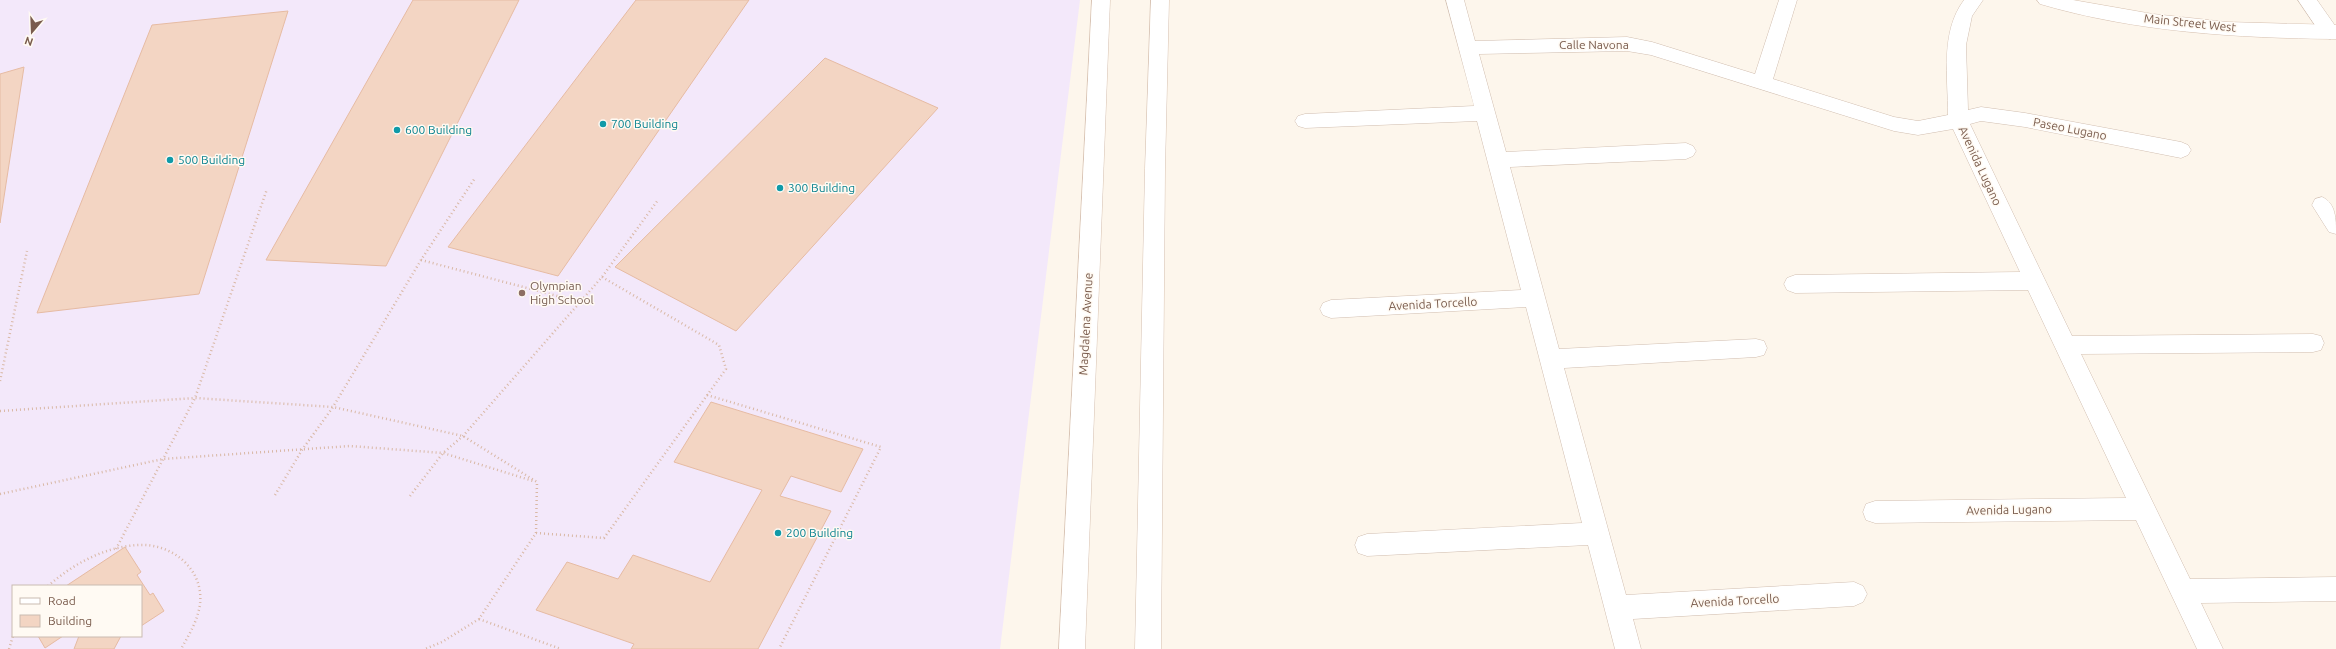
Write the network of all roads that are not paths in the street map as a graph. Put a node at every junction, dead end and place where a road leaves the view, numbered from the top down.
1 (1101, 0) edge
2 (1160, 0) edge
3 (1455, 0) edge
4 (1788, 0) edge
5 (1974, 0) edge
6 (2046, 0) edge
7 (2307, 0) edge
8 (2333, 32) edge
9 (1469, 48) junction
10 (1762, 83) junction
11 (1486, 113) junction
12 (1958, 119) junction
13 (1305, 121) dead end
14 (2181, 150) dead end
15 (1686, 151) dead end
16 (1498, 160) junction
17 (2329, 205) edge
18 (2336, 226) edge
19 (2035, 281) junction
20 (1795, 284) dead end
21 (1535, 298) junction
22 (1331, 309) dead end
23 (2313, 343) dead end
24 (2064, 345) junction
25 (1756, 348) dead end
26 (1551, 359) junction
27 (2143, 509) junction
28 (1875, 512) dead end
29 (1598, 533) junction
30 (1367, 545) dead end
31 (2336, 589) edge
32 (2182, 591) junction
33 (1854, 594) dead end
34 (1617, 608) junction
35 (1072, 649) edge
36 (1148, 649) edge
37 (1628, 649) edge
38 (2210, 649) edge

1 - 35 street, Magdalena Avenue
2 - 36 street
3 - 9 street
4 - 10 street
5 - 12 street, Avenida Lugano
6 - 8 street, Main Street West
7 - 8 street
9 - 10 street, Calle Navona
9 - 11 street
10 - 12 street, Calle Navona
11 - 13 street
11 - 16 street
12 - 14 street, Paseo Lugano
12 - 19 street, Avenida Lugano
15 - 16 street
16 - 21 street
17 - 18 street
19 - 20 street
19 - 24 street, Avenida Lugano
21 - 22 street, Avenida Torcello
21 - 26 street
23 - 24 street
24 - 27 street, Avenida Lugano
25 - 26 street
26 - 29 street
27 - 28 street, Avenida Lugano
27 - 32 street, Avenida Lugano
29 - 30 street
29 - 34 street
31 - 32 street
32 - 38 street, Avenida Lugano
33 - 34 street, Avenida Torcello
34 - 37 street

